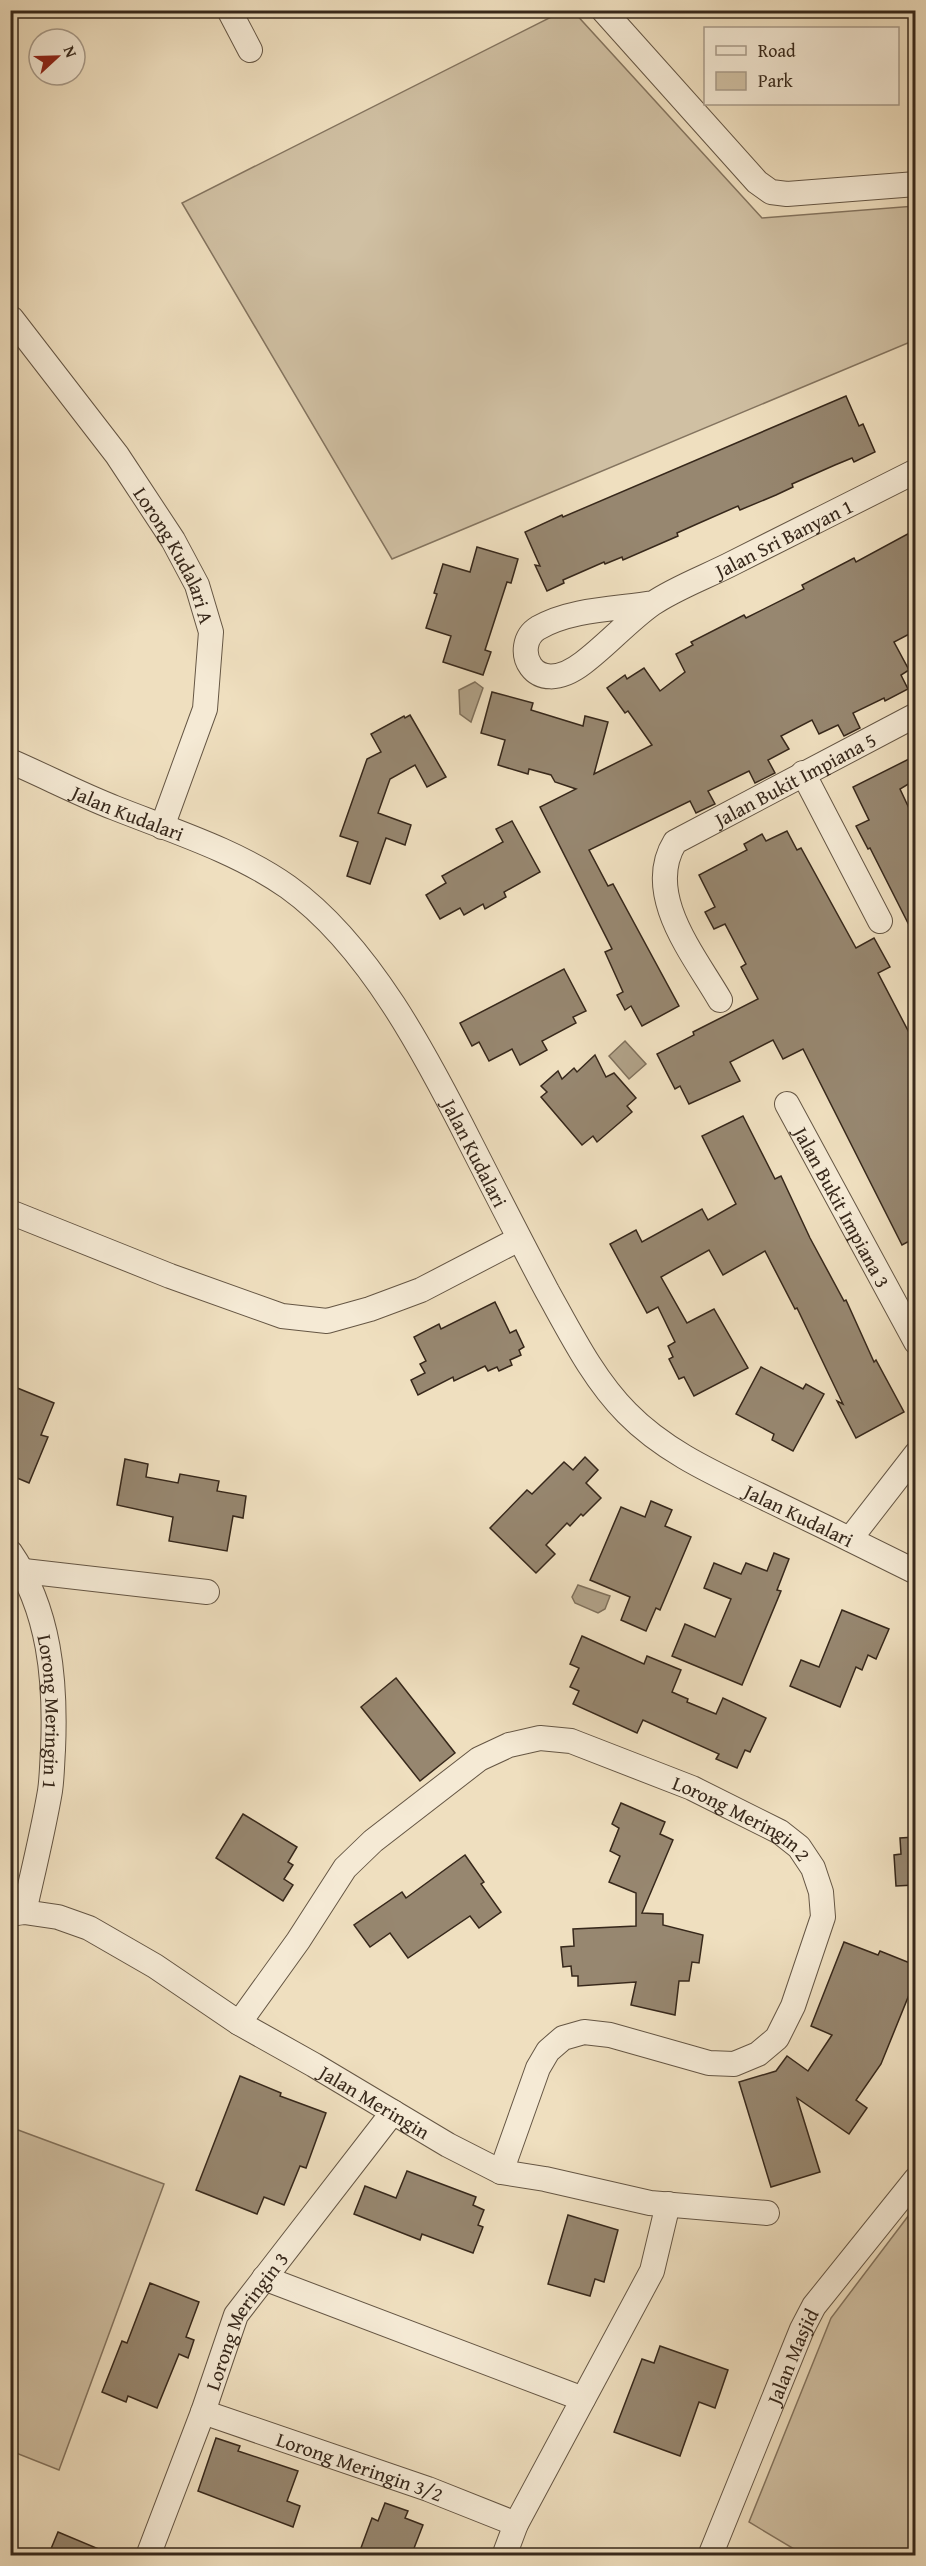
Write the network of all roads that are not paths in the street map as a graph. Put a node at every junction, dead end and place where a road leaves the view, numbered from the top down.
1 (229, 10) edge
2 (603, 10) edge
3 (250, 50) dead end
4 (915, 184) edge
5 (12, 320) edge
6 (915, 471) edge
7 (653, 603) junction
8 (915, 715) edge
9 (10, 761) edge
10 (803, 773) junction
11 (162, 827) junction
12 (880, 921) dead end
13 (720, 1000) dead end
14 (787, 1104) dead end
15 (10, 1212) edge
16 (519, 1239) junction
17 (915, 1342) edge
18 (915, 1454) edge
19 (850, 1539) junction
20 (17, 1562) edge
21 (915, 1572) edge
22 (207, 1592) dead end
23 (17, 1913) edge
24 (239, 2023) junction
25 (393, 2112) junction
26 (501, 2172) junction
27 (915, 2180) edge
28 (668, 2204) junction
29 (767, 2213) dead end
30 (264, 2278) junction
31 (583, 2399) junction
32 (203, 2412) junction
33 (516, 2524) junction
34 (148, 2556) edge
35 (504, 2556) edge
36 (710, 2556) edge

1 - 3 street
2 - 4 street
5 - 11 street, Lorong Kudalari A
6 - 7 street, Jalan Sri Banyan 1
7 - 7 street, Jalan Sri Banyan 1
8 - 10 street, Jalan Bukit Impiana 5
9 - 11 street, Jalan Kudalari
10 - 12 street
10 - 13 street, Jalan Bukit Impiana 5
11 - 16 street, Jalan Kudalari
14 - 17 street, Jalan Bukit Impiana 3
15 - 16 street
16 - 19 street, Jalan Kudalari
18 - 19 street
19 - 21 street, Jalan Kudalari
20 - 22 street
20 - 23 street, Lorong Meringin 1
23 - 24 street, Jalan Meringin
24 - 25 street, Jalan Meringin
24 - 26 street, Lorong Meringin 2
25 - 26 street, Jalan Meringin
25 - 30 street, Lorong Meringin 3
26 - 28 street, Jalan Meringin
27 - 36 street, Jalan Masjid
28 - 29 street, Jalan Meringin
28 - 31 street
30 - 31 street
30 - 32 street, Lorong Meringin 3
31 - 33 street
32 - 33 street, Lorong Meringin 3/2
32 - 34 street, Lorong Meringin 3
33 - 35 street

